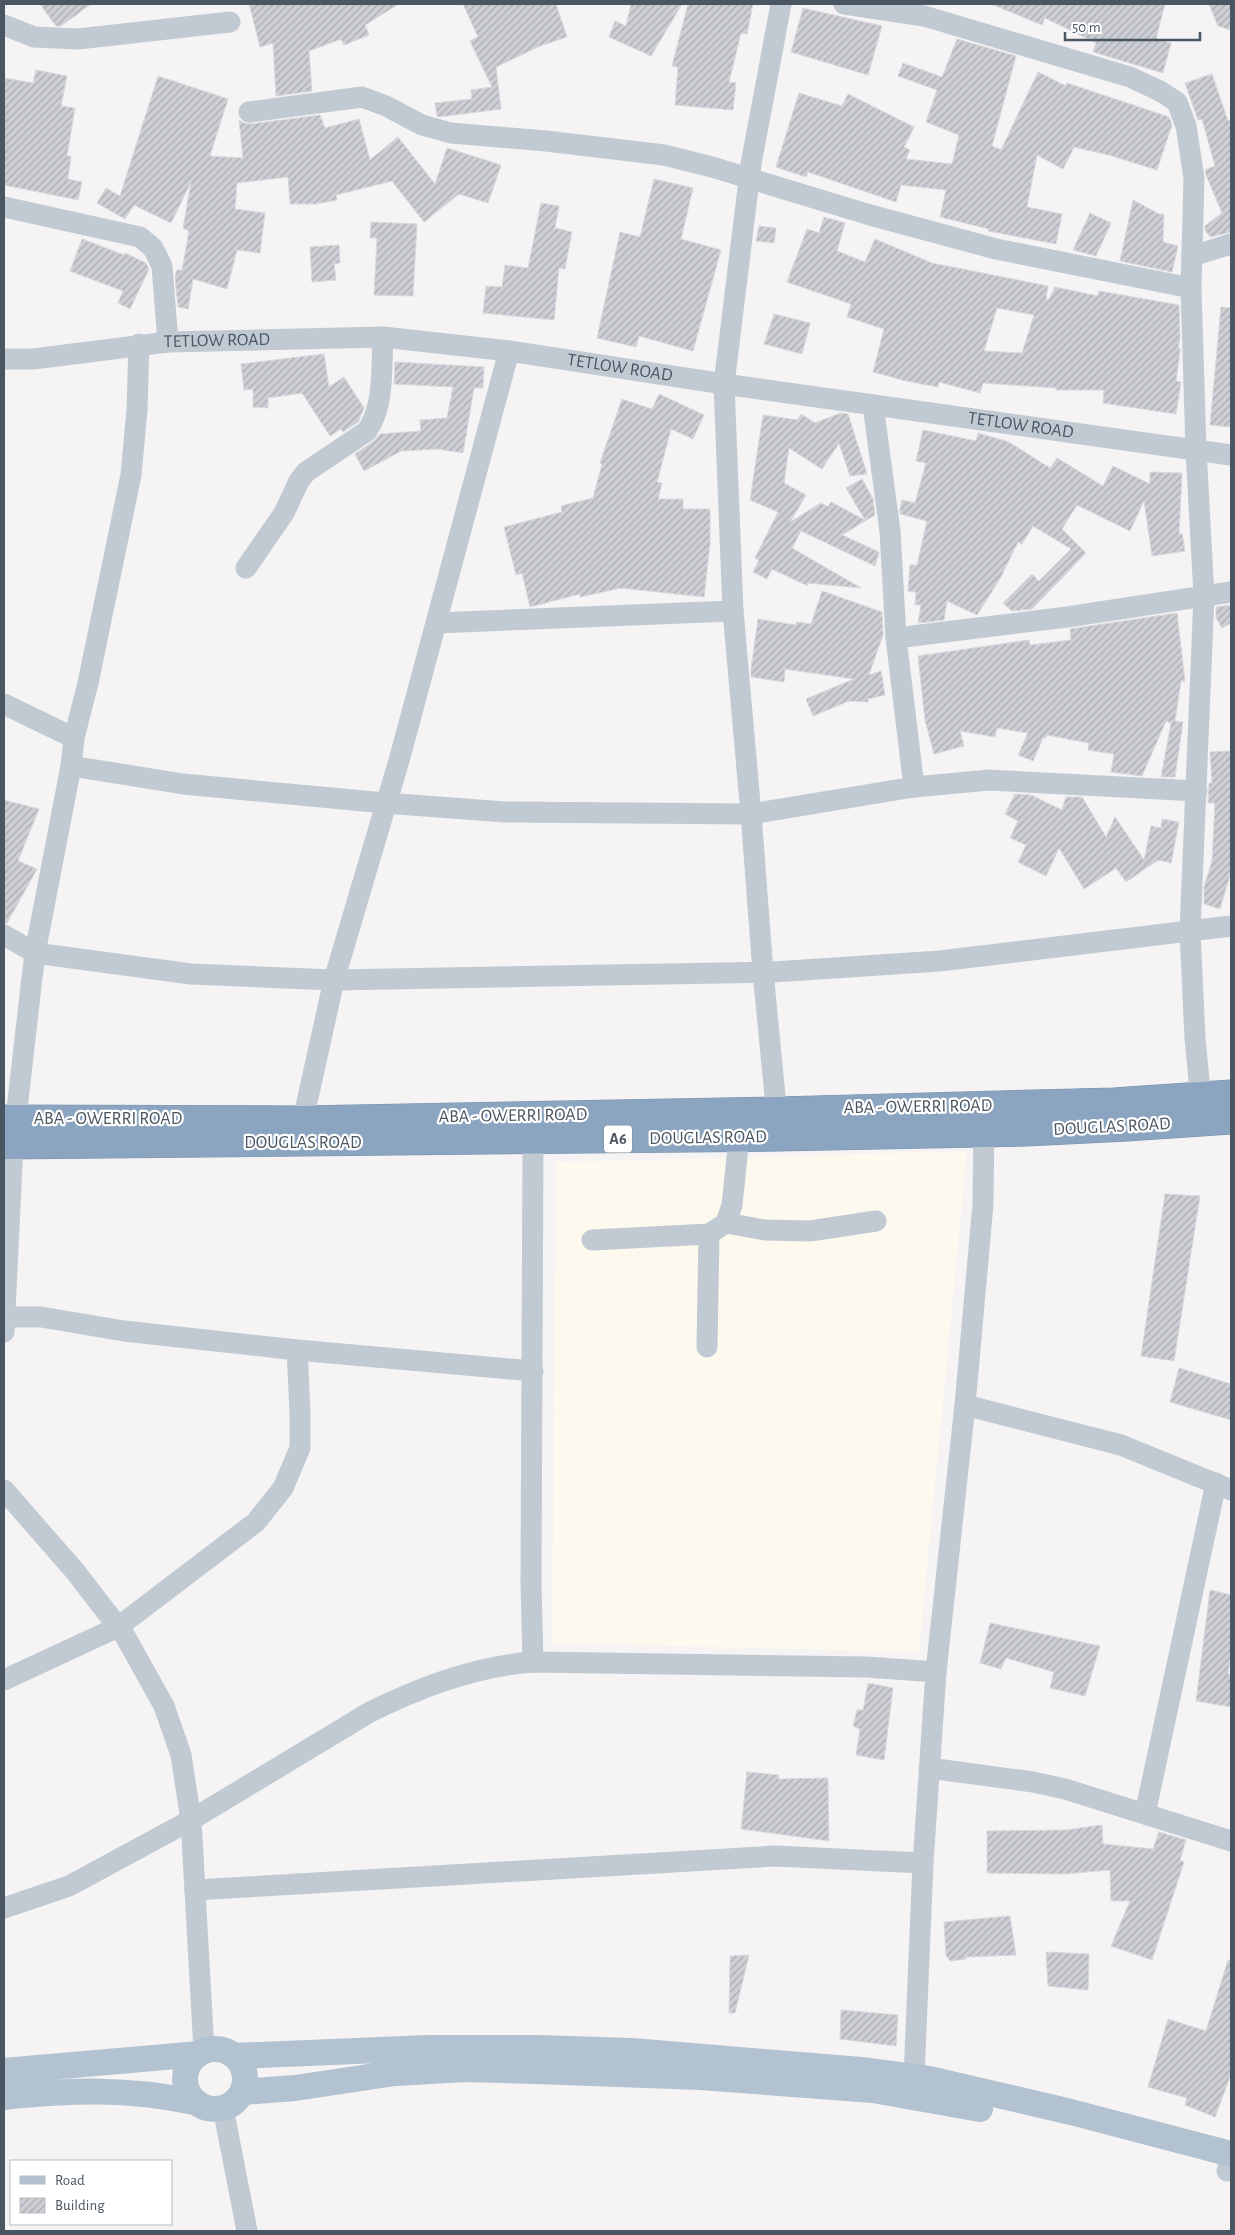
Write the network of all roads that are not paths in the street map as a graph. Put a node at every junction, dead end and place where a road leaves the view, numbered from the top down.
1 (781, 4) edge
2 (844, 4) edge
3 (230, 22) dead end
4 (4, 26) edge
5 (250, 112) dead end
6 (749, 178) junction
7 (4, 208) edge
8 (1231, 244) edge
9 (1192, 256) junction
10 (1192, 288) junction
11 (383, 337) junction
12 (168, 342) junction
13 (138, 344) junction
14 (509, 351) junction
15 (4, 359) edge
16 (724, 384) junction
17 (873, 405) junction
18 (1196, 450) junction
19 (1231, 455) edge
20 (246, 568) dead end
21 (1231, 592) edge
22 (1204, 596) junction
23 (733, 611) junction
24 (436, 623) junction
25 (896, 638) junction
26 (4, 704) edge
27 (74, 738) junction
28 (71, 766) junction
29 (914, 787) junction
30 (1197, 791) junction
31 (386, 803) junction
32 (751, 814) junction
33 (1231, 926) edge
34 (1190, 931) junction
35 (4, 935) edge
36 (35, 953) junction
37 (763, 972) junction
38 (334, 980) junction
39 (1231, 1094) edge
40 (984, 1106) junction
41 (1202, 1109) junction
42 (303, 1120) junction
43 (1231, 1120) edge
44 (778, 1124) junction
45 (9, 1131) edge
46 (984, 1132) junction
47 (739, 1138) junction
48 (533, 1141) junction
49 (876, 1221) dead end
50 (718, 1229) junction
51 (592, 1240) dead end
52 (4, 1325) edge
53 (707, 1347) dead end
54 (296, 1350) junction
55 (533, 1371) junction
56 (965, 1405) junction
57 (1224, 1486) edge
58 (4, 1490) edge
59 (118, 1627) junction
60 (533, 1662) junction
61 (936, 1672) junction
62 (4, 1680) edge
63 (929, 1768) junction
64 (1146, 1814) junction
65 (191, 1820) junction
66 (1231, 1841) edge
67 (923, 1863) junction
68 (195, 1890) junction
69 (4, 1908) edge
70 (202, 2053) junction
71 (234, 2056) junction
72 (4, 2071) edge
73 (912, 2086) junction
74 (4, 2097) edge
75 (233, 2100) junction
76 (194, 2102) junction
77 (1230, 2163) edge
78 (247, 2231) edge

1 - 6 street
2 - 9 street
3 - 4 street
5 - 6 street
6 - 10 street
6 - 16 street
7 - 12 street
8 - 9 street
9 - 10 street
10 - 18 street
11 - 12 street, TETLOW ROAD
11 - 14 street, TETLOW ROAD
11 - 20 street
12 - 13 street, TETLOW ROAD
13 - 15 street, TETLOW ROAD
13 - 27 street
14 - 16 street, TETLOW ROAD
14 - 24 street
16 - 17 street, TETLOW ROAD
16 - 23 street
17 - 18 street, TETLOW ROAD
17 - 25 street
18 - 19 street, TETLOW ROAD
18 - 22 street
21 - 22 street
22 - 25 street
22 - 30 street
23 - 24 street
23 - 32 street
24 - 31 street
25 - 29 street
26 - 27 street
27 - 28 street
28 - 31 street
28 - 36 street
29 - 30 street
29 - 32 street
30 - 34 street
31 - 32 street
31 - 38 street
32 - 37 street
33 - 34 street
34 - 37 street
34 - 41 street
35 - 36 street
36 - 38 street
36 - 45 street
37 - 38 street
37 - 44 street
38 - 42 street
39 - 41 highway, ABA - OWERRI ROAD / A6
40 - 41 highway, ABA - OWERRI ROAD / A6
40 - 44 highway, ABA - OWERRI ROAD / A6
40 - 46 street
41 - 43 highway, DOUGLAS ROAD / A6
41 - 46 highway, DOUGLAS ROAD / A6
42 - 44 highway, ABA - OWERRI ROAD / A6
42 - 45 highway, ABA - OWERRI ROAD / A6
44 - 46 highway, DOUGLAS ROAD / A6
44 - 47 highway, DOUGLAS ROAD / A6
45 - 48 highway, DOUGLAS ROAD / A6
45 - 52 street
46 - 56 street
47 - 48 highway, DOUGLAS ROAD / A6
47 - 50 street
48 - 55 street
49 - 50 street
50 - 51 street
50 - 53 street
52 - 54 street
54 - 55 street
54 - 59 street
55 - 60 street
56 - 57 street
56 - 61 street
57 - 64 street
58 - 59 street
59 - 62 street
59 - 65 street
60 - 61 street
60 - 65 street
61 - 63 street
63 - 64 street
63 - 67 street
64 - 66 street
65 - 68 street
65 - 69 street
67 - 68 street
67 - 73 street
68 - 70 street
70 - 71 main road
70 - 72 main road
70 - 76 main road
71 - 73 main road
71 - 75 main road
73 - 75 main road
73 - 77 main road
74 - 76 main road
75 - 76 main road
75 - 78 street

